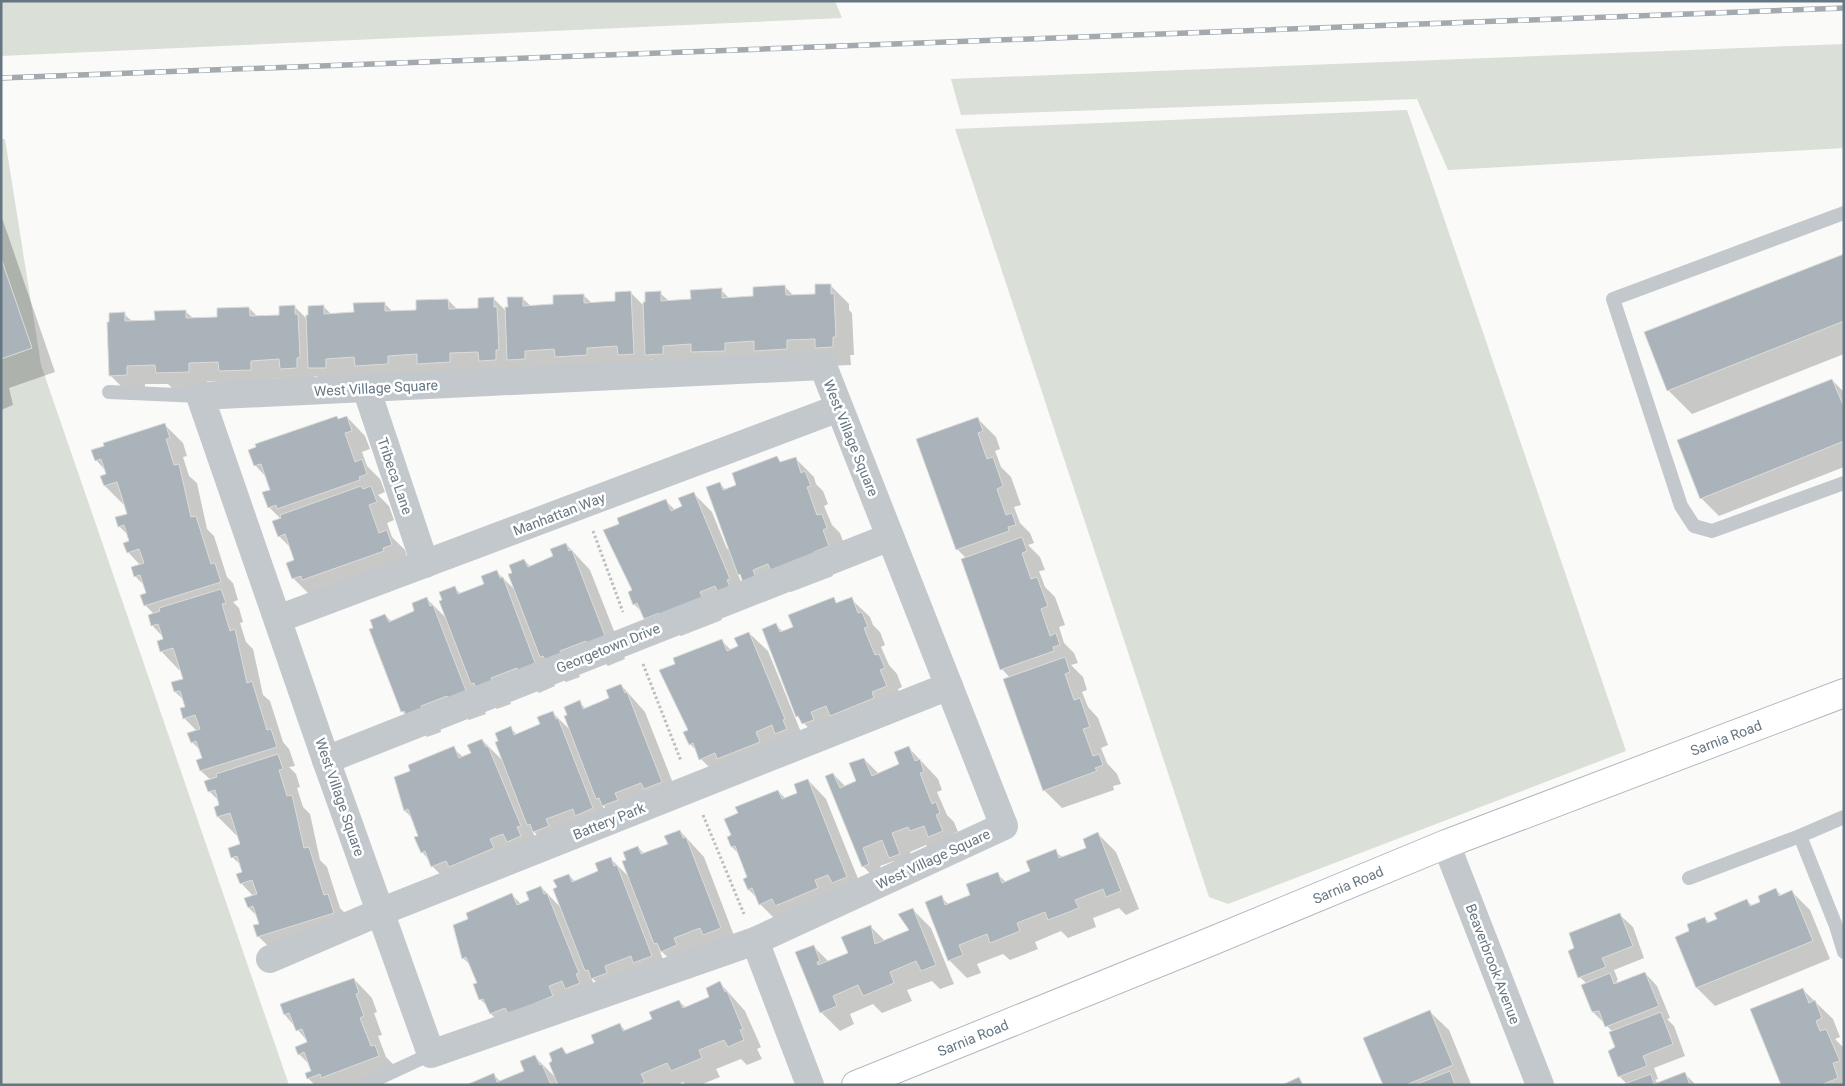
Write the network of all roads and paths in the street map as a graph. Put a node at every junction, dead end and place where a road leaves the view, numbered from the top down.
1 (1844, 213) edge
2 (366, 388) junction
3 (109, 392) dead end
4 (200, 396) junction
5 (839, 408) junction
6 (1844, 483) edge
7 (583, 505) junction
8 (890, 537) junction
9 (425, 564) junction
10 (278, 619) junction
11 (633, 638) junction
12 (949, 686) junction
13 (1844, 693) edge
14 (326, 760) junction
15 (692, 788) junction
16 (1844, 817) edge
17 (1800, 836) junction
18 (1446, 844) junction
19 (1689, 878) dead end
20 (380, 912) junction
21 (755, 941) junction
22 (1844, 952) edge
23 (270, 959) dead end
24 (431, 1054) junction
25 (364, 1085) edge
26 (810, 1085) edge
27 (856, 1085) edge
28 (1540, 1085) edge

1 - 6 lane
2 - 4 street, West Village Square
2 - 5 street, West Village Square
2 - 9 street, Tribeca Lane
3 - 4 lane
4 - 10 street, West Village Square
5 - 7 street, Manhattan Way
5 - 8 street, West Village Square
7 - 9 street, Manhattan Way
7 - 11 path
8 - 11 street, Georgetown Drive
8 - 12 street, West Village Square
9 - 10 street, Manhattan Way
10 - 14 street, West Village Square
11 - 14 street, Georgetown Drive
11 - 15 path
12 - 15 street, Battery Park
12 - 21 street, West Village Square
13 - 18 main road, Sarnia Road
14 - 20 street, West Village Square
15 - 20 street, Battery Park
15 - 21 path
16 - 17 lane
17 - 19 lane
17 - 22 lane
18 - 27 main road, Sarnia Road
18 - 28 street, Beaverbrook Avenue
20 - 23 street, Battery Park
20 - 24 street, West Village Square
21 - 24 street, West Village Square
21 - 26 street
24 - 25 lane

